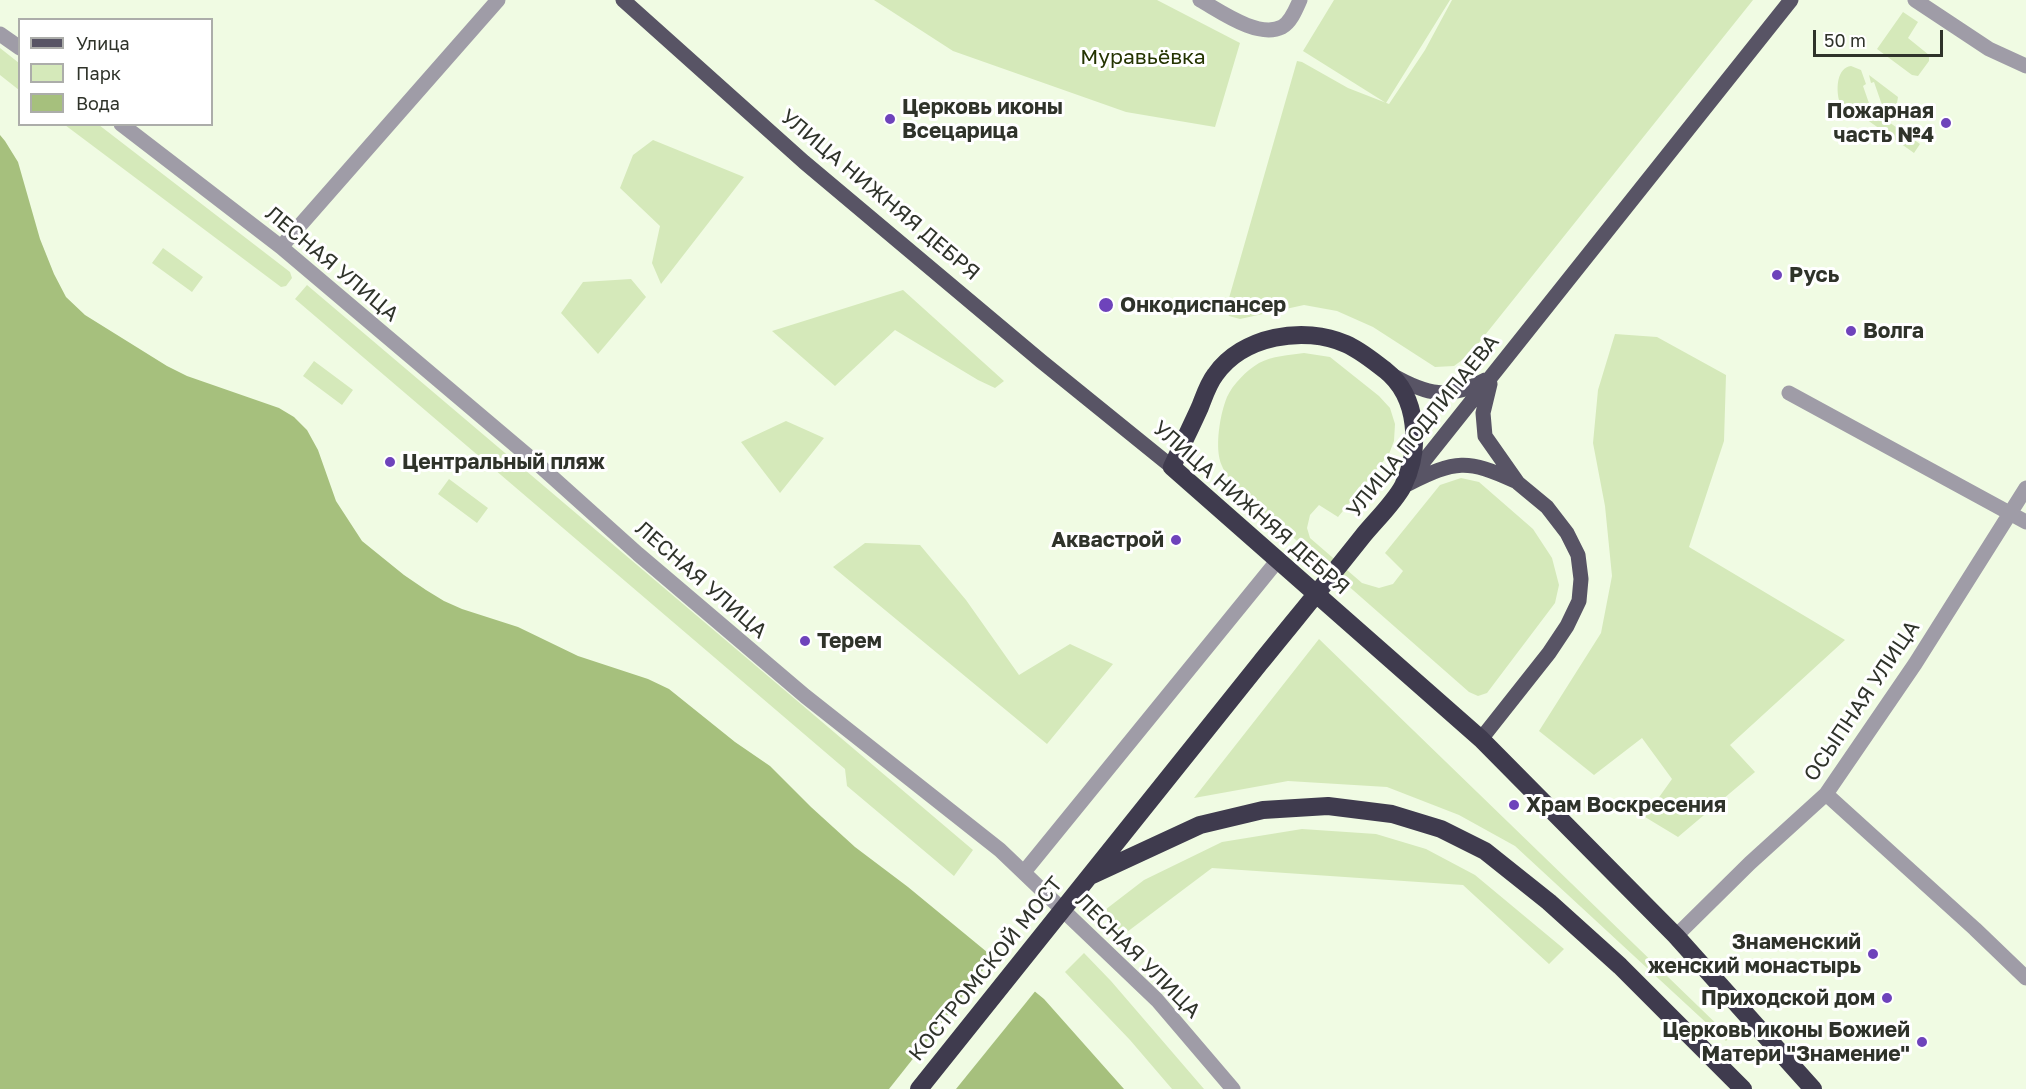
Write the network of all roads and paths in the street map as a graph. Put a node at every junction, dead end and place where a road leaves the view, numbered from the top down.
1 (498, 0) edge
2 (623, 0) edge
3 (1200, 0) edge
4 (1300, 0) edge
5 (1791, 0) edge
6 (1916, 0) edge
7 (0, 34) edge
8 (18, 47) edge
9 (2026, 66) edge
10 (124, 126) edge
11 (281, 247) junction
12 (1389, 374) junction
13 (1493, 375) junction
14 (1789, 393) dead end
15 (1172, 467) junction
16 (1518, 483) junction
17 (1402, 488) junction
18 (2026, 488) edge
19 (2010, 513) junction
20 (2026, 522) edge
21 (1278, 560) junction
22 (1481, 740) junction
23 (1826, 794) junction
24 (1024, 872) junction
25 (1088, 877) junction
26 (1676, 936) junction
27 (2026, 978) edge
28 (919, 1089) edge
29 (1233, 1089) edge
30 (1743, 1089) edge
31 (1813, 1089) edge

1 - 11 street
2 - 15 main road, УЛИЦА НИЖНЯЯ ДЕБРЯ
3 - 4 street
5 - 13 main road, УЛИЦА ПОДЛИПАЕВА
6 - 9 street
7 - 8 street
10 - 11 street, ЛЕСНАЯ УЛИЦА
11 - 24 street, ЛЕСНАЯ УЛИЦА
12 - 13 main road
12 - 15 highway
12 - 17 highway
13 - 16 main road
13 - 17 main road, УЛИЦА ПОДЛИПАЕВА
14 - 19 street
15 - 21 highway, УЛИЦА НИЖНЯЯ ДЕБРЯ
16 - 17 main road
16 - 22 main road
17 - 25 highway, УЛИЦА ПОДЛИПАЕВА
18 - 19 street, ОСЫПНАЯ УЛИЦА
19 - 20 street
19 - 23 street, ОСЫПНАЯ УЛИЦА
21 - 22 highway, УЛИЦА НИЖНЯЯ ДЕБРЯ
21 - 24 street
22 - 26 highway, УЛИЦА НИЖНЯЯ ДЕБРЯ
23 - 26 street, ОСЫПНАЯ УЛИЦА
23 - 27 street
24 - 29 street, ЛЕСНАЯ УЛИЦА
25 - 28 highway, КОСТРОМСКОЙ МОСТ
25 - 30 highway
26 - 31 highway, УЛИЦА НИЖНЯЯ ДЕБРЯ

